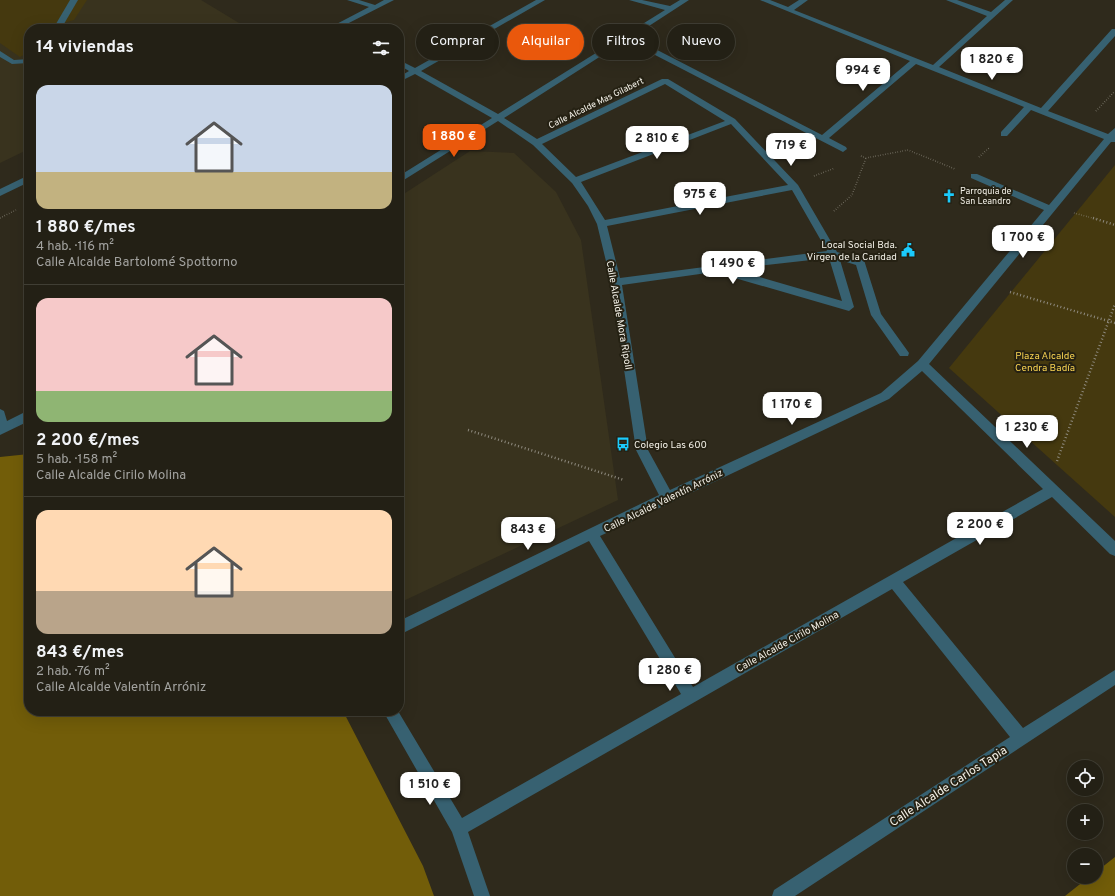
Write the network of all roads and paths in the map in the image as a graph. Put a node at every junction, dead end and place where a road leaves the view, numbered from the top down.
1 (74, 0) edge
2 (351, 0) edge
3 (390, 0) edge
4 (541, 0) edge
5 (633, 0) edge
6 (685, 0) edge
7 (764, 0) edge
8 (804, 0) edge
9 (950, 0) edge
10 (1009, 0) edge
11 (376, 7) junction
12 (671, 9) junction
13 (789, 10) junction
14 (992, 15) junction
15 (59, 24) edge
16 (343, 24) edge
17 (647, 24) edge
18 (1115, 31) edge
19 (0, 53) edge
20 (659, 54) edge
21 (592, 59) edge
22 (24, 61) edge
23 (915, 61) junction
24 (404, 65) edge
25 (934, 68) junction
26 (416, 71) junction
27 (404, 77) edge
28 (1115, 91) edge
29 (1029, 107) junction
30 (1042, 112) junction
31 (1095, 112) dead end
32 (499, 118) junction
33 (732, 121) junction
34 (1115, 131) edge
35 (1004, 134) joint
36 (824, 138) junction
37 (1111, 140) edge
38 (536, 143) junction
39 (843, 149) joint
40 (866, 158) junction
41 (859, 161) dead end
42 (836, 168) dead end
43 (963, 172) junction
44 (974, 176) joint
45 (404, 177) edge
46 (24, 181) edge
47 (575, 181) junction
48 (795, 187) junction
49 (0, 193) edge
50 (1050, 209) junction
51 (1070, 211) dead end
52 (602, 224) junction
53 (1115, 225) edge
54 (818, 227) junction
55 (833, 254) junction
56 (714, 268) junction
57 (616, 282) junction
58 (1006, 290) dead end
59 (1115, 304) edge
60 (1109, 321) junction
61 (1115, 323) edge
62 (904, 353) dead end
63 (922, 364) junction
64 (0, 414) edge
65 (24, 418) edge
66 (1, 429) edge
67 (468, 430) dead end
68 (1037, 475) junction
69 (624, 480) dead end
70 (1053, 490) junction
71 (667, 497) junction
72 (592, 534) junction
73 (1115, 550) edge
74 (894, 581) junction
75 (404, 626) edge
76 (1115, 677) edge
77 (690, 696) junction
78 (393, 716) edge
79 (1021, 738) junction
80 (459, 828) junction
81 (482, 896) edge
82 (780, 896) edge

1 - 15 street
2 - 11 street
3 - 11 street
4 - 26 street
5 - 12 street
6 - 12 street
7 - 13 street
8 - 13 street
9 - 14 street
10 - 14 street
11 - 16 street
12 - 17 street
13 - 23 street
14 - 25 street
18 - 30 street
19 - 22 street
20 - 36 street
21 - 32 street
23 - 25 street
23 - 36 street
24 - 26 street, Calle Alcalde Mora Ripoll
25 - 29 street
26 - 27 street
26 - 32 street, Calle Alcalde Mora Ripoll
28 - 31 path
29 - 30 street
29 - 35 street
30 - 37 street
32 - 38 street, Calle Alcalde Mora Ripoll
32 - 45 street
33 - 38 street, Calle Alcalde Mas Gilabert
33 - 47 street
33 - 48 street
34 - 37 street
35 - 43 path
36 - 39 street
37 - 50 street
38 - 47 street, Calle Alcalde Mora Ripoll
39 - 40 path
40 - 41 path
40 - 43 path
40 - 54 path
42 - 48 path
43 - 44 path
44 - 50 street
46 - 49 street
47 - 52 street, Calle Alcalde Mora Ripoll
48 - 52 street
48 - 54 street
50 - 63 street
51 - 53 path
52 - 57 street, Calle Alcalde Mora Ripoll
54 - 55 street
55 - 56 street
55 - 56 street
55 - 62 street
56 - 57 street
57 - 71 street, Calle Alcalde Mora Ripoll
58 - 60 path
59 - 60 path
60 - 61 path
60 - 68 path
63 - 68 street
63 - 71 street, Calle Alcalde Valentín Arróniz
64 - 66 street
65 - 66 street
67 - 69 path
68 - 70 street
70 - 73 street
70 - 74 street, Calle Alcalde Cirilo Molina
71 - 72 street, Calle Alcalde Valentín Arróniz
72 - 75 street, Calle Alcalde Valentín Arróniz
72 - 77 street
74 - 77 street, Calle Alcalde Cirilo Molina
74 - 79 street
76 - 79 street, Calle Alcalde Carlos Tapia
77 - 80 street, Calle Alcalde Cirilo Molina
78 - 80 street
79 - 82 street, Calle Alcalde Carlos Tapia
80 - 81 street

